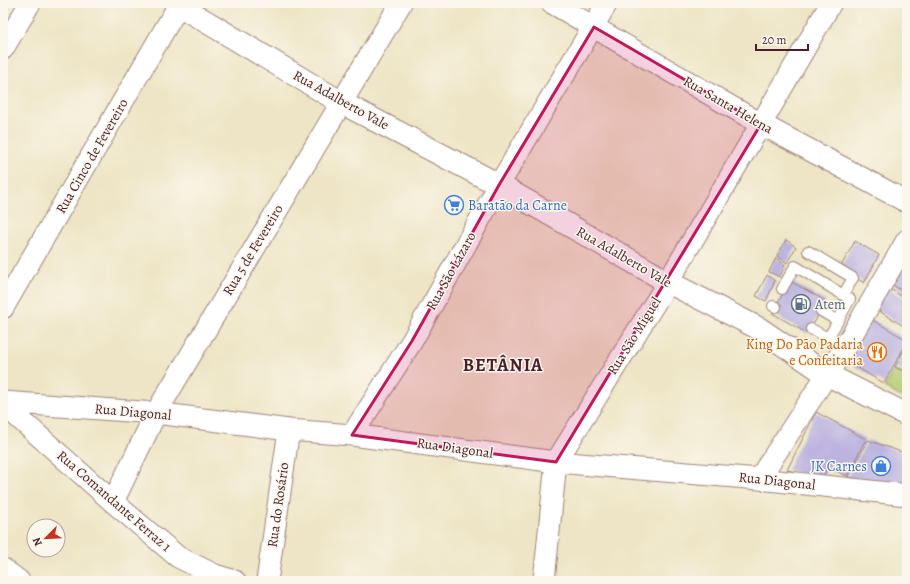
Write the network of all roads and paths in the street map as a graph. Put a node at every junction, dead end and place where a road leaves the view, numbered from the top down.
1 (30, 3) edge
2 (401, 3) edge
3 (552, 3) edge
4 (607, 3) edge
5 (831, 3) edge
6 (178, 4) edge
7 (594, 27) junction
8 (3, 49) edge
9 (342, 103) junction
10 (761, 124) junction
11 (499, 185) junction
12 (907, 202) edge
13 (907, 240) edge
14 (808, 251) dead end
15 (668, 282) junction
16 (782, 289) dead end
17 (844, 295) junction
18 (3, 308) edge
19 (821, 311) dead end
20 (838, 321) junction
21 (811, 329) dead end
22 (837, 342) junction
23 (826, 374) junction
24 (3, 403) edge
25 (156, 413) junction
26 (907, 415) edge
27 (288, 430) junction
28 (352, 435) junction
29 (556, 462) junction
30 (759, 479) junction
31 (907, 495) edge
32 (113, 502) junction
33 (3, 569) edge
34 (19, 581) edge
35 (235, 581) edge
36 (267, 581) edge
37 (544, 581) edge

1 - 8 street
2 - 9 street, Rua 5 de Fevereiro
3 - 7 street, Rua Santa Helena
4 - 7 street, Rua São Lázaro
5 - 10 street, Rua São Miguel
6 - 9 street, Rua Adalberto Vale
6 - 18 street, Rua Cinco de Fevereiro
7 - 10 street, Rua Santa Helena
7 - 11 street, Rua São Lázaro
9 - 11 street, Rua Adalberto Vale
9 - 25 street, Rua 5 de Fevereiro
10 - 12 street, Rua Santa Helena
10 - 15 street, Rua São Miguel
11 - 15 street, Rua Adalberto Vale
11 - 28 street, Rua São Lázaro
13 - 22 street
14 - 17 lane
15 - 23 street, Rua Adalberto Vale
15 - 29 street, Rua São Miguel
16 - 17 lane
17 - 20 lane
19 - 20 lane
20 - 22 lane
21 - 22 lane
22 - 23 street
23 - 26 street, Rua Adalberto Vale
23 - 30 street
24 - 25 street, Rua Diagonal
24 - 32 street, Rua Comandante Ferraz 1
25 - 27 street, Rua Diagonal
25 - 32 street, Rua 5 de Fevereiro
27 - 28 street, Rua Diagonal
27 - 36 street, Rua do Rosário
28 - 29 street, Rua Diagonal
29 - 30 street, Rua Diagonal
29 - 37 street, Rua São Miguel
30 - 31 street, Rua Diagonal
32 - 35 street, Rua Comandante Ferraz 1
33 - 34 street

